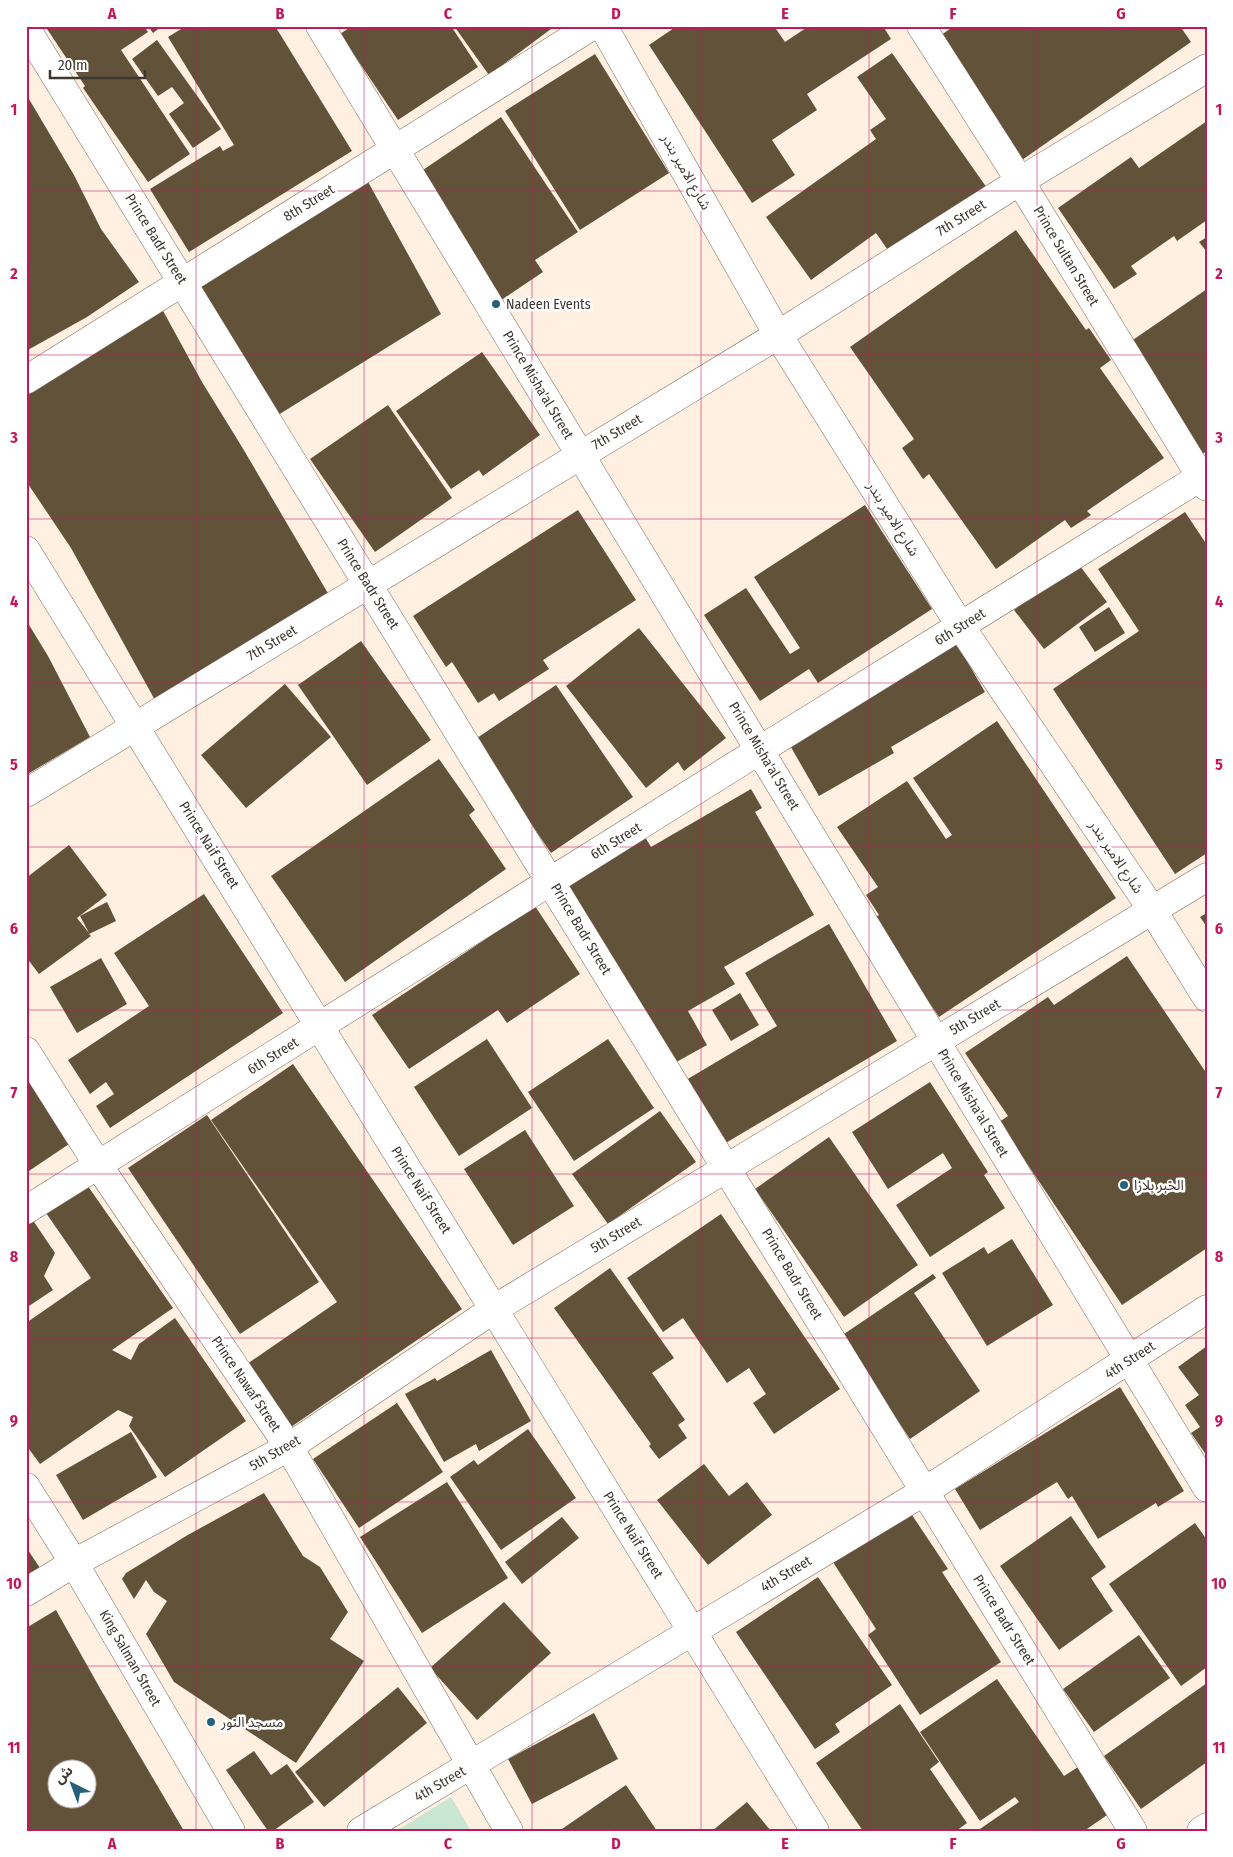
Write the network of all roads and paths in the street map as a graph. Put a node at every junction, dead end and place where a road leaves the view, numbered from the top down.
1 (320, 26) edge
2 (592, 26) edge
3 (603, 26) edge
4 (921, 26) edge
5 (26, 28) edge
6 (1207, 68) edge
7 (395, 150) junction
8 (1020, 181) junction
9 (183, 282) junction
10 (778, 334) junction
11 (26, 380) edge
12 (580, 454) junction
13 (1205, 479) edge
14 (26, 550) edge
15 (368, 584) junction
16 (961, 627) junction
17 (135, 726) junction
18 (760, 750) junction
19 (26, 793) edge
20 (1207, 877) edge
21 (551, 881) junction
22 (1153, 911) junction
23 (1207, 998) edge
24 (320, 1026) junction
25 (936, 1041) junction
26 (26, 1051) edge
27 (98, 1165) junction
28 (727, 1168) junction
29 (26, 1210) edge
30 (494, 1309) junction
31 (1207, 1309) edge
32 (1129, 1361) junction
33 (289, 1447) junction
34 (26, 1487) edge
35 (1207, 1488) edge
36 (925, 1491) junction
37 (74, 1563) junction
38 (26, 1592) edge
39 (692, 1630) junction
40 (470, 1766) junction
41 (1207, 1827) edge
42 (231, 1831) edge
43 (361, 1831) edge
44 (508, 1831) edge
45 (815, 1831) edge
46 (1134, 1831) edge
47 (1201, 1831) edge

1 - 7 street, Prince Misha'al Street
2 - 7 street, 8th Street
3 - 10 street, شارع الامير بندر
4 - 8 street, Prince Sultan Street
5 - 9 street, Prince Badr Street
6 - 8 street, 7th Street
7 - 9 street, 8th Street
7 - 12 street, Prince Misha'al Street
8 - 10 street, 7th Street
8 - 13 street, Prince Sultan Street
9 - 11 street, 8th Street
9 - 15 street, Prince Badr Street
10 - 12 street, 7th Street
10 - 16 street, شارع الامير بندر
12 - 15 street, 7th Street
12 - 18 street, Prince Misha'al Street
13 - 16 street, 6th Street
14 - 17 street, Prince Naif Street
15 - 17 street, 7th Street
15 - 21 street, Prince Badr Street
16 - 18 street, 6th Street
16 - 22 street, شارع الامير بندر
17 - 19 street, 7th Street
17 - 24 street, Prince Naif Street
18 - 21 street, 6th Street
18 - 25 street, Prince Misha'al Street
20 - 22 street, 5th Street
21 - 24 street, 6th Street
21 - 28 street, Prince Badr Street
22 - 23 street, شارع الامير بندر
22 - 25 street, 5th Street
24 - 27 street, 6th Street
24 - 30 street, Prince Naif Street
25 - 28 street, 5th Street
25 - 32 street, Prince Misha'al Street
26 - 27 street, Prince Nawaf Street
27 - 29 street, 6th Street
27 - 33 street, Prince Nawaf Street
28 - 30 street, 5th Street
28 - 36 street, Prince Badr Street
30 - 33 street, 5th Street
30 - 39 street, Prince Naif Street
31 - 32 street, 4th Street
32 - 35 street, Prince Misha'al Street
32 - 36 street, 4th Street
33 - 37 street, 5th Street
33 - 40 street, Prince Nawaf Street
34 - 37 street, King Salman Street
36 - 39 street, 4th Street
36 - 46 street, Prince Badr Street
37 - 38 street, 5th Street
37 - 42 street, King Salman Street
39 - 40 street, 4th Street
39 - 45 street, Prince Naif Street
40 - 43 street, 4th Street
40 - 44 street, Prince Nawaf Street
41 - 47 street

